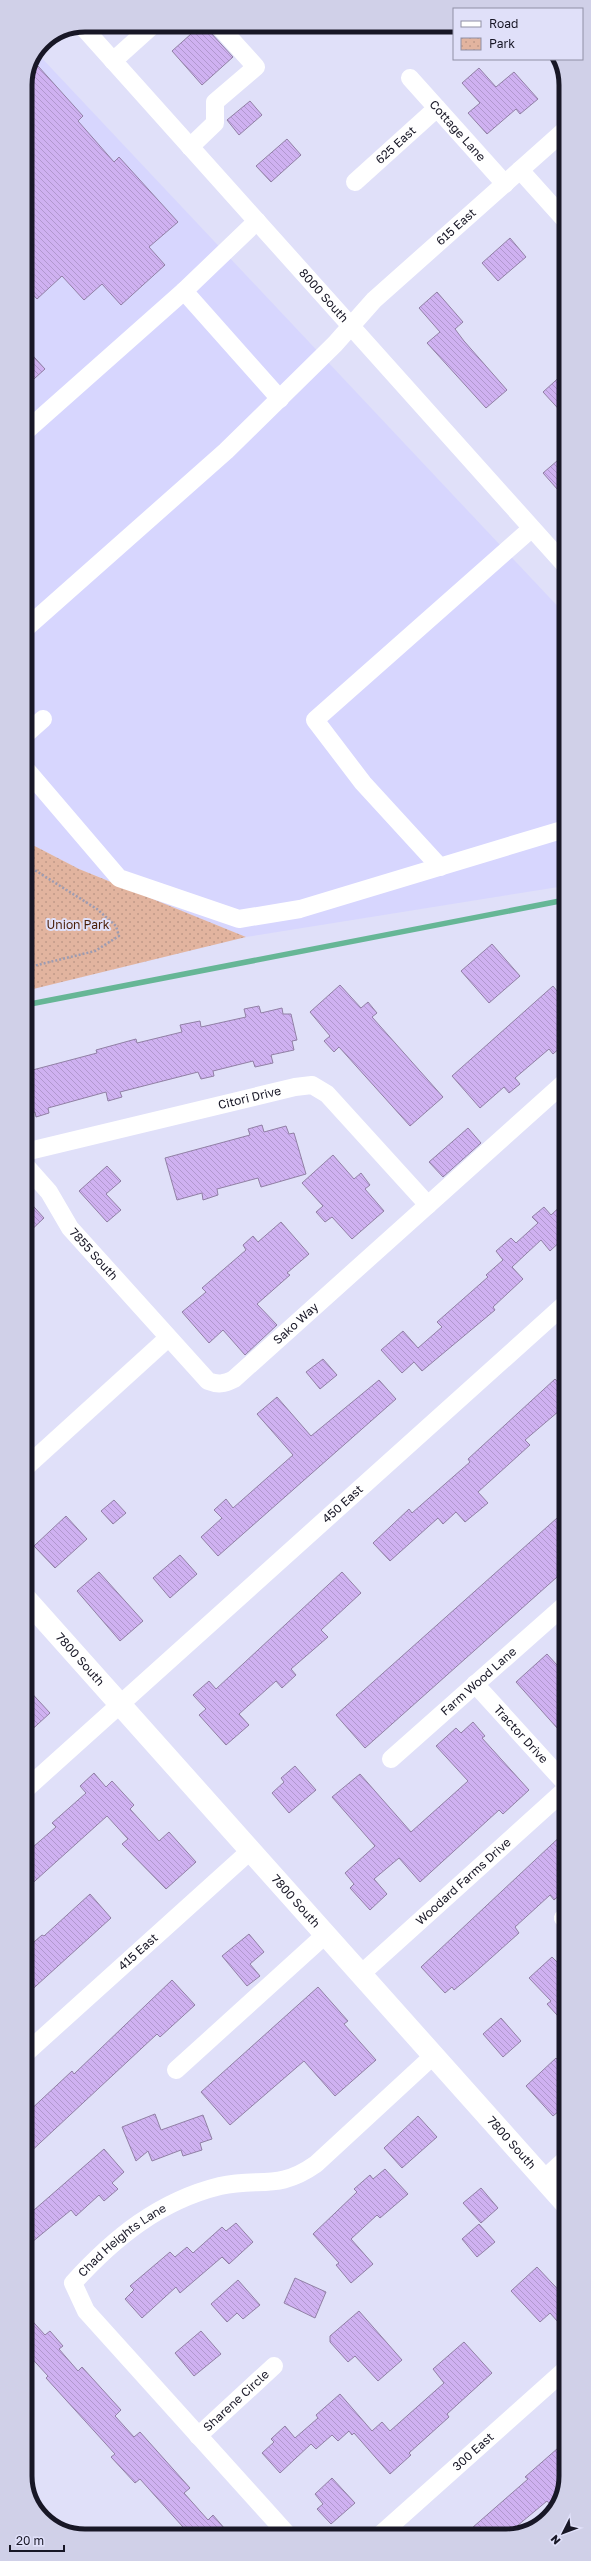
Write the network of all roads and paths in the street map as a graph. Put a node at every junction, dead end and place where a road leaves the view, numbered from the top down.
1 (87, 32) edge
2 (142, 32) edge
3 (224, 32) edge
4 (112, 61) junction
5 (410, 78) dead end
6 (437, 108) junction
7 (559, 135) edge
8 (190, 147) junction
9 (520, 170) junction
10 (355, 182) dead end
11 (505, 184) junction
12 (559, 213) edge
13 (256, 221) junction
14 (184, 292) junction
15 (350, 328) junction
16 (280, 399) junction
17 (32, 426) edge
18 (531, 528) junction
19 (559, 558) edge
20 (32, 622) edge
21 (43, 719) dead end
22 (32, 729) edge
23 (32, 776) edge
24 (559, 831) edge
25 (440, 867) junction
26 (32, 868) edge
27 (32, 966) edge
28 (559, 1087) edge
29 (32, 1151) edge
30 (32, 1172) edge
31 (428, 1205) junction
32 (559, 1310) edge
33 (168, 1338) junction
34 (32, 1462) edge
35 (32, 1606) edge
36 (559, 1610) edge
37 (475, 1684) junction
38 (119, 1704) junction
39 (391, 1759) dead end
40 (559, 1776) edge
41 (32, 1784) edge
42 (559, 1796) edge
43 (250, 1851) junction
44 (325, 1935) junction
45 (361, 1974) junction
46 (32, 2048) edge
47 (433, 2056) junction
48 (176, 2070) dead end
49 (559, 2165) edge
50 (544, 2178) junction
51 (559, 2196) edge
52 (274, 2366) dead end
53 (559, 2375) edge
54 (198, 2436) junction
55 (283, 2529) edge
56 (387, 2529) edge

1 - 4 street, 8000 South
2 - 4 street
3 - 8 street
4 - 8 street, 8000 South
5 - 6 street, Cottage Lane
6 - 10 street, 625 East
6 - 11 street, Cottage Lane
7 - 9 street, 615 East
8 - 13 street, 8000 South
9 - 11 street, 615 East
9 - 12 street
11 - 15 street, 615 East
13 - 14 street
13 - 15 street, 8000 South
14 - 16 street
14 - 17 street
15 - 16 street, 615 East
15 - 18 street, 8000 South
16 - 20 street, 615 East
18 - 19 street, 8000 South
18 - 25 street
21 - 22 street
23 - 25 street
24 - 25 street
26 - 27 path
28 - 31 street, Sako Way
29 - 31 street, Citori Drive
30 - 33 street, 7855 South
31 - 33 street, Sako Way
32 - 38 street, 450 East
33 - 34 street
35 - 38 main road, 7800 South
36 - 37 street, Farm Wood Lane
37 - 39 street, Farm Wood Lane
37 - 40 street, Tractor Drive
38 - 41 street, 450 East
38 - 43 main road, 7800 South
42 - 45 street, Woodard Farms Drive
43 - 44 main road, 7800 South
43 - 46 street, 415 East
44 - 45 main road, 7800 South
44 - 48 street
45 - 47 main road, 7800 South
47 - 50 main road, 7800 South
47 - 54 street, Chad Heights Lane
49 - 50 street
50 - 51 main road, 7800 South
52 - 54 street, Sharene Circle
53 - 56 street, 300 East
54 - 55 street, Chad Heights Lane

